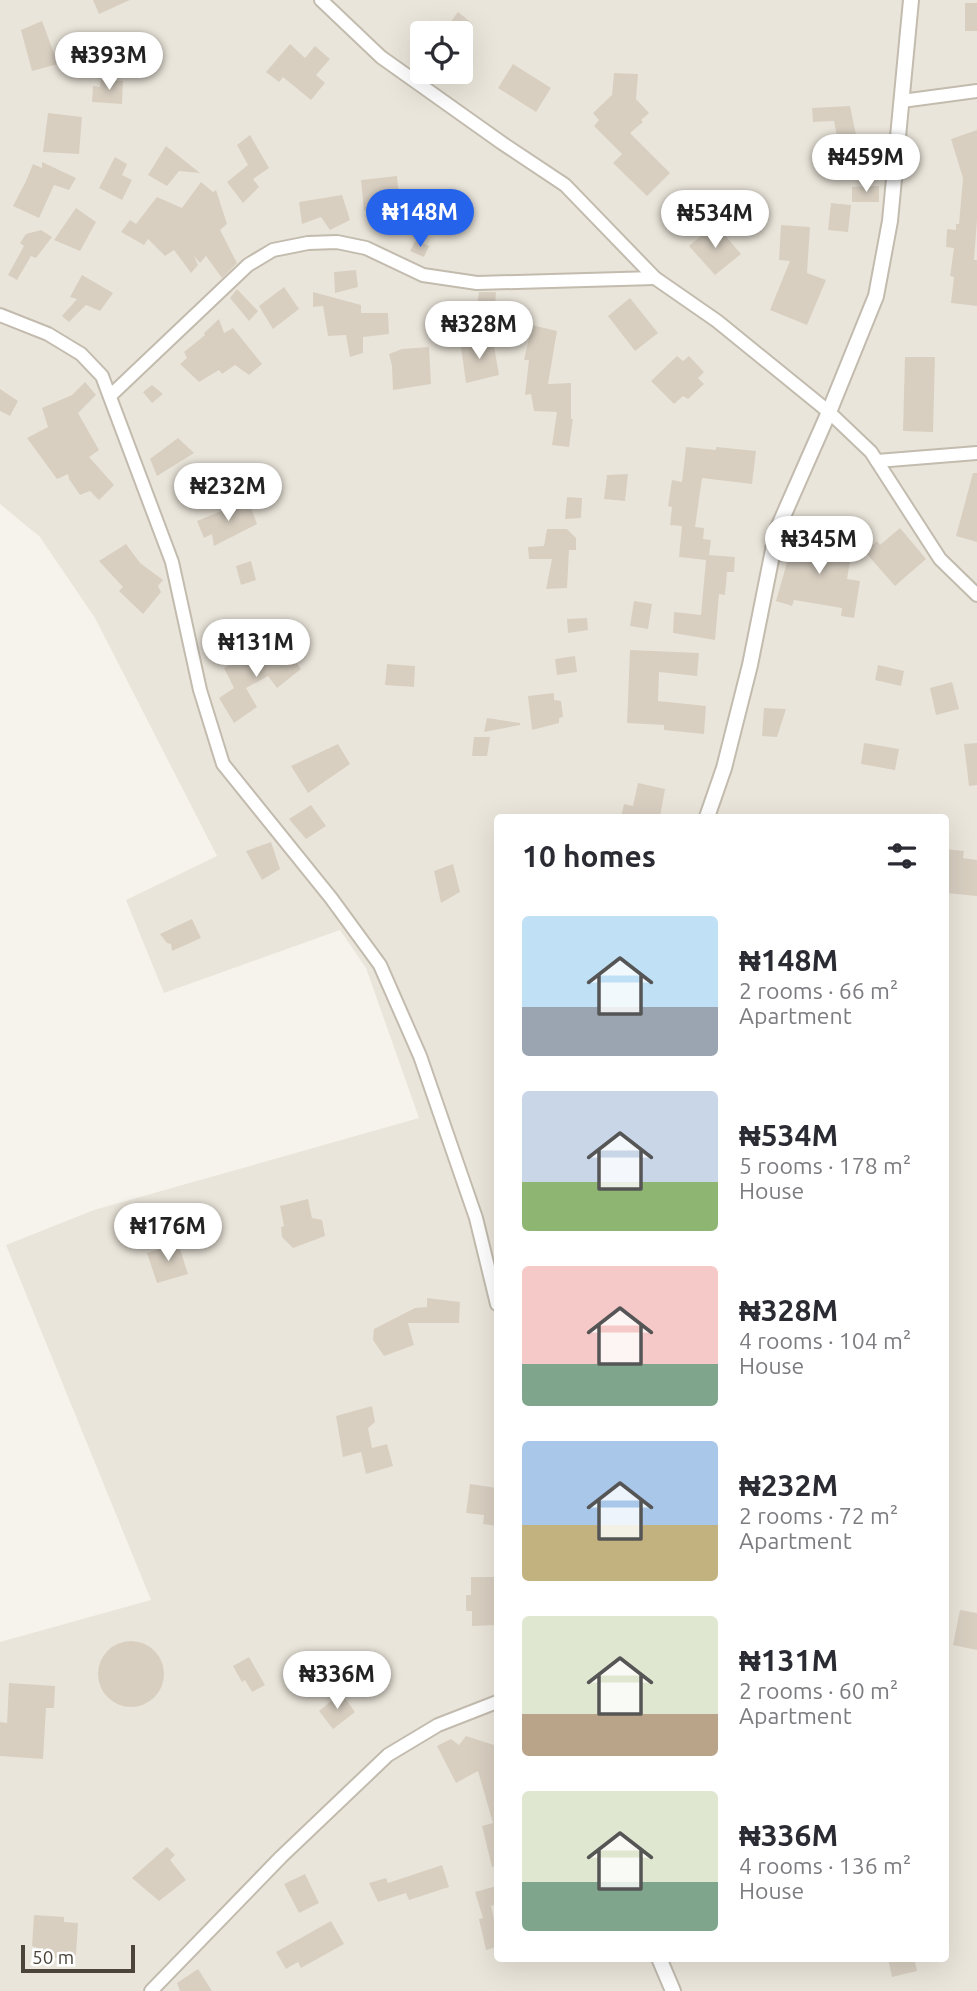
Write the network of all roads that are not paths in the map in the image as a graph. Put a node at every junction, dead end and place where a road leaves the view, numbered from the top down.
1 (321, 0) edge
2 (911, 0) edge
3 (977, 91) edge
4 (902, 101) junction
5 (655, 278) junction
6 (0, 315) edge
7 (110, 397) junction
8 (830, 412) junction
9 (977, 453) edge
10 (877, 461) junction
11 (977, 595) edge
12 (708, 814) edge
13 (494, 1292) edge
14 (494, 1703) edge
15 (661, 1962) edge
16 (151, 1991) edge
17 (673, 1991) edge

1 - 5 street
2 - 4 street
3 - 4 street
4 - 8 street
5 - 7 street
5 - 8 street
6 - 7 street
7 - 13 street
8 - 10 street
8 - 12 street
9 - 10 street
10 - 11 street
14 - 16 street
15 - 17 street

